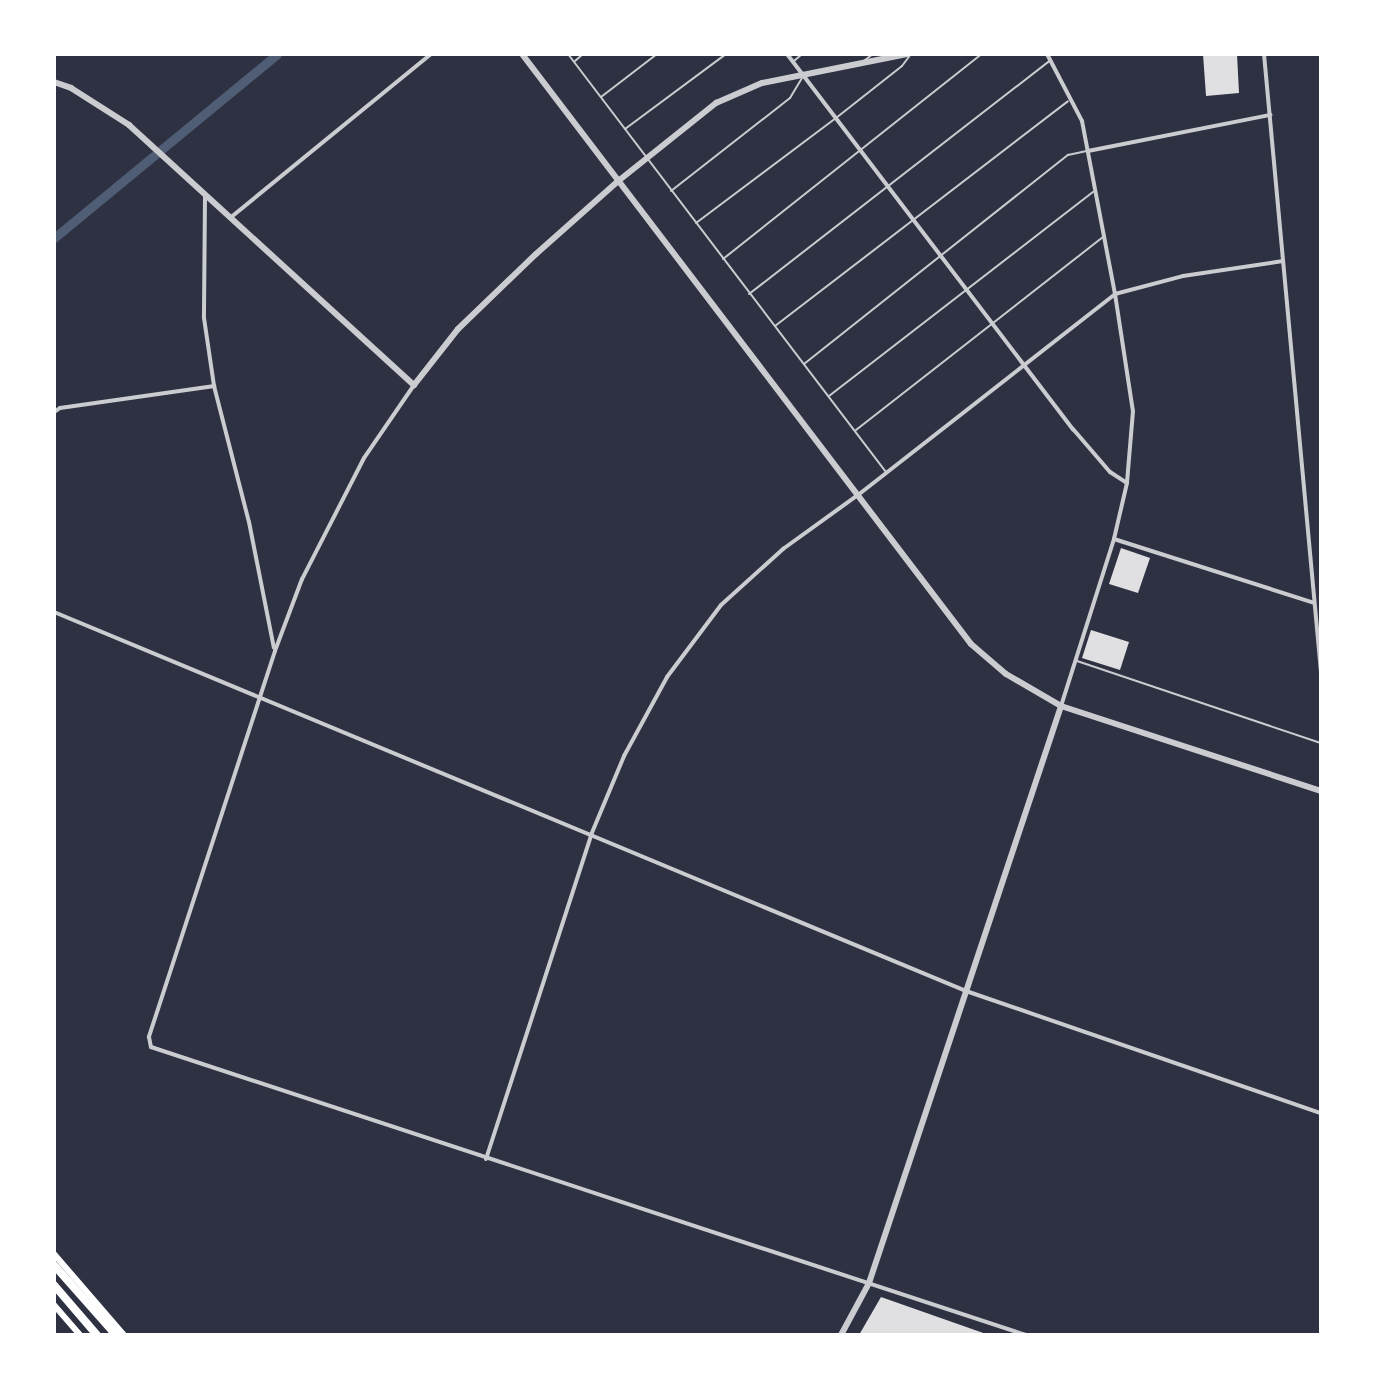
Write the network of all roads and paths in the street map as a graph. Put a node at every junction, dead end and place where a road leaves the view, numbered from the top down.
1 (431, 54) edge
2 (522, 54) edge
3 (568, 54) edge
4 (583, 54) edge
5 (657, 54) edge
6 (726, 54) edge
7 (787, 54) edge
8 (802, 54) edge
9 (873, 54) edge
10 (909, 54) edge
11 (982, 54) edge
12 (1047, 54) edge
13 (1264, 54) edge
14 (1052, 59) junction
15 (574, 62) junction
16 (793, 62) junction
17 (861, 63) junction
18 (804, 75) junction
19 (54, 82) edge
20 (600, 98) junction
21 (1072, 98) junction
22 (1270, 115) junction
23 (836, 118) junction
24 (625, 130) junction
25 (1088, 151) junction
26 (862, 152) junction
27 (646, 160) junction
28 (617, 182) junction
29 (888, 187) junction
30 (1096, 189) junction
31 (671, 191) junction
32 (205, 195) junction
33 (230, 218) junction
34 (913, 220) junction
35 (695, 223) junction
36 (1104, 236) junction
37 (940, 254) junction
38 (723, 259) junction
39 (1283, 261) junction
40 (966, 289) junction
41 (749, 294) junction
42 (1115, 294) junction
43 (993, 324) junction
44 (774, 326) junction
45 (1023, 363) junction
46 (804, 364) junction
47 (414, 385) junction
48 (214, 386) junction
49 (828, 396) junction
50 (54, 412) edge
51 (855, 431) junction
52 (887, 472) junction
53 (1127, 483) junction
54 (858, 495) junction
55 (1114, 539) junction
56 (1314, 603) junction
57 (54, 612) edge
58 (275, 651) junction
59 (1076, 660) junction
60 (1321, 672) edge
61 (260, 697) junction
62 (1061, 706) junction
63 (1321, 743) edge
64 (1321, 791) edge
65 (591, 835) junction
66 (966, 991) junction
67 (1321, 1113) edge
68 (486, 1159) junction
69 (54, 1254) edge
70 (54, 1265) edge
71 (869, 1283) junction
72 (54, 1285) edge
73 (54, 1305) edge
74 (80, 1335) edge
75 (97, 1335) edge
76 (116, 1335) edge
77 (124, 1335) edge
78 (841, 1335) edge
79 (1026, 1335) edge

1 - 33 street
2 - 28 street
3 - 15 lane
4 - 15 lane
5 - 20 lane
6 - 24 lane
7 - 16 street
8 - 16 lane
9 - 17 lane
10 - 17 street
10 - 23 lane
11 - 26 lane
12 - 14 street
13 - 22 street
14 - 21 street
14 - 29 lane
15 - 20 lane
16 - 18 street
17 - 18 street
18 - 23 street
18 - 27 street
18 - 31 lane
19 - 32 street
20 - 24 lane
21 - 25 street
21 - 34 lane
22 - 25 street
22 - 39 street
23 - 26 street
23 - 35 lane
24 - 27 lane
25 - 30 street
25 - 37 lane
26 - 29 street
26 - 38 lane
27 - 28 street
27 - 31 lane
28 - 47 street
28 - 54 street
29 - 34 street
29 - 41 lane
30 - 36 street
30 - 40 lane
31 - 35 lane
32 - 33 street
32 - 48 street
33 - 47 street
34 - 37 street
34 - 44 lane
35 - 38 lane
36 - 42 street
36 - 43 lane
37 - 40 street
37 - 46 lane
38 - 41 lane
39 - 42 street
39 - 56 street
40 - 43 street
40 - 49 lane
41 - 44 lane
42 - 45 street
42 - 53 street
43 - 45 street
43 - 51 lane
44 - 46 lane
45 - 52 street
45 - 53 street
46 - 49 lane
47 - 58 street
48 - 50 street
48 - 58 street
49 - 51 lane
51 - 52 lane
52 - 54 street
53 - 55 street
54 - 62 street
54 - 65 street
55 - 56 street
55 - 59 street
56 - 60 street
57 - 61 street
58 - 61 street
59 - 62 street
59 - 63 lane
61 - 65 street
61 - 68 street
62 - 64 street
62 - 66 street
65 - 66 street
65 - 68 street
66 - 67 street
66 - 71 street
68 - 71 street
69 - 77 main road
70 - 76 highway
71 - 78 street
71 - 79 street
72 - 75 highway
73 - 74 main road

